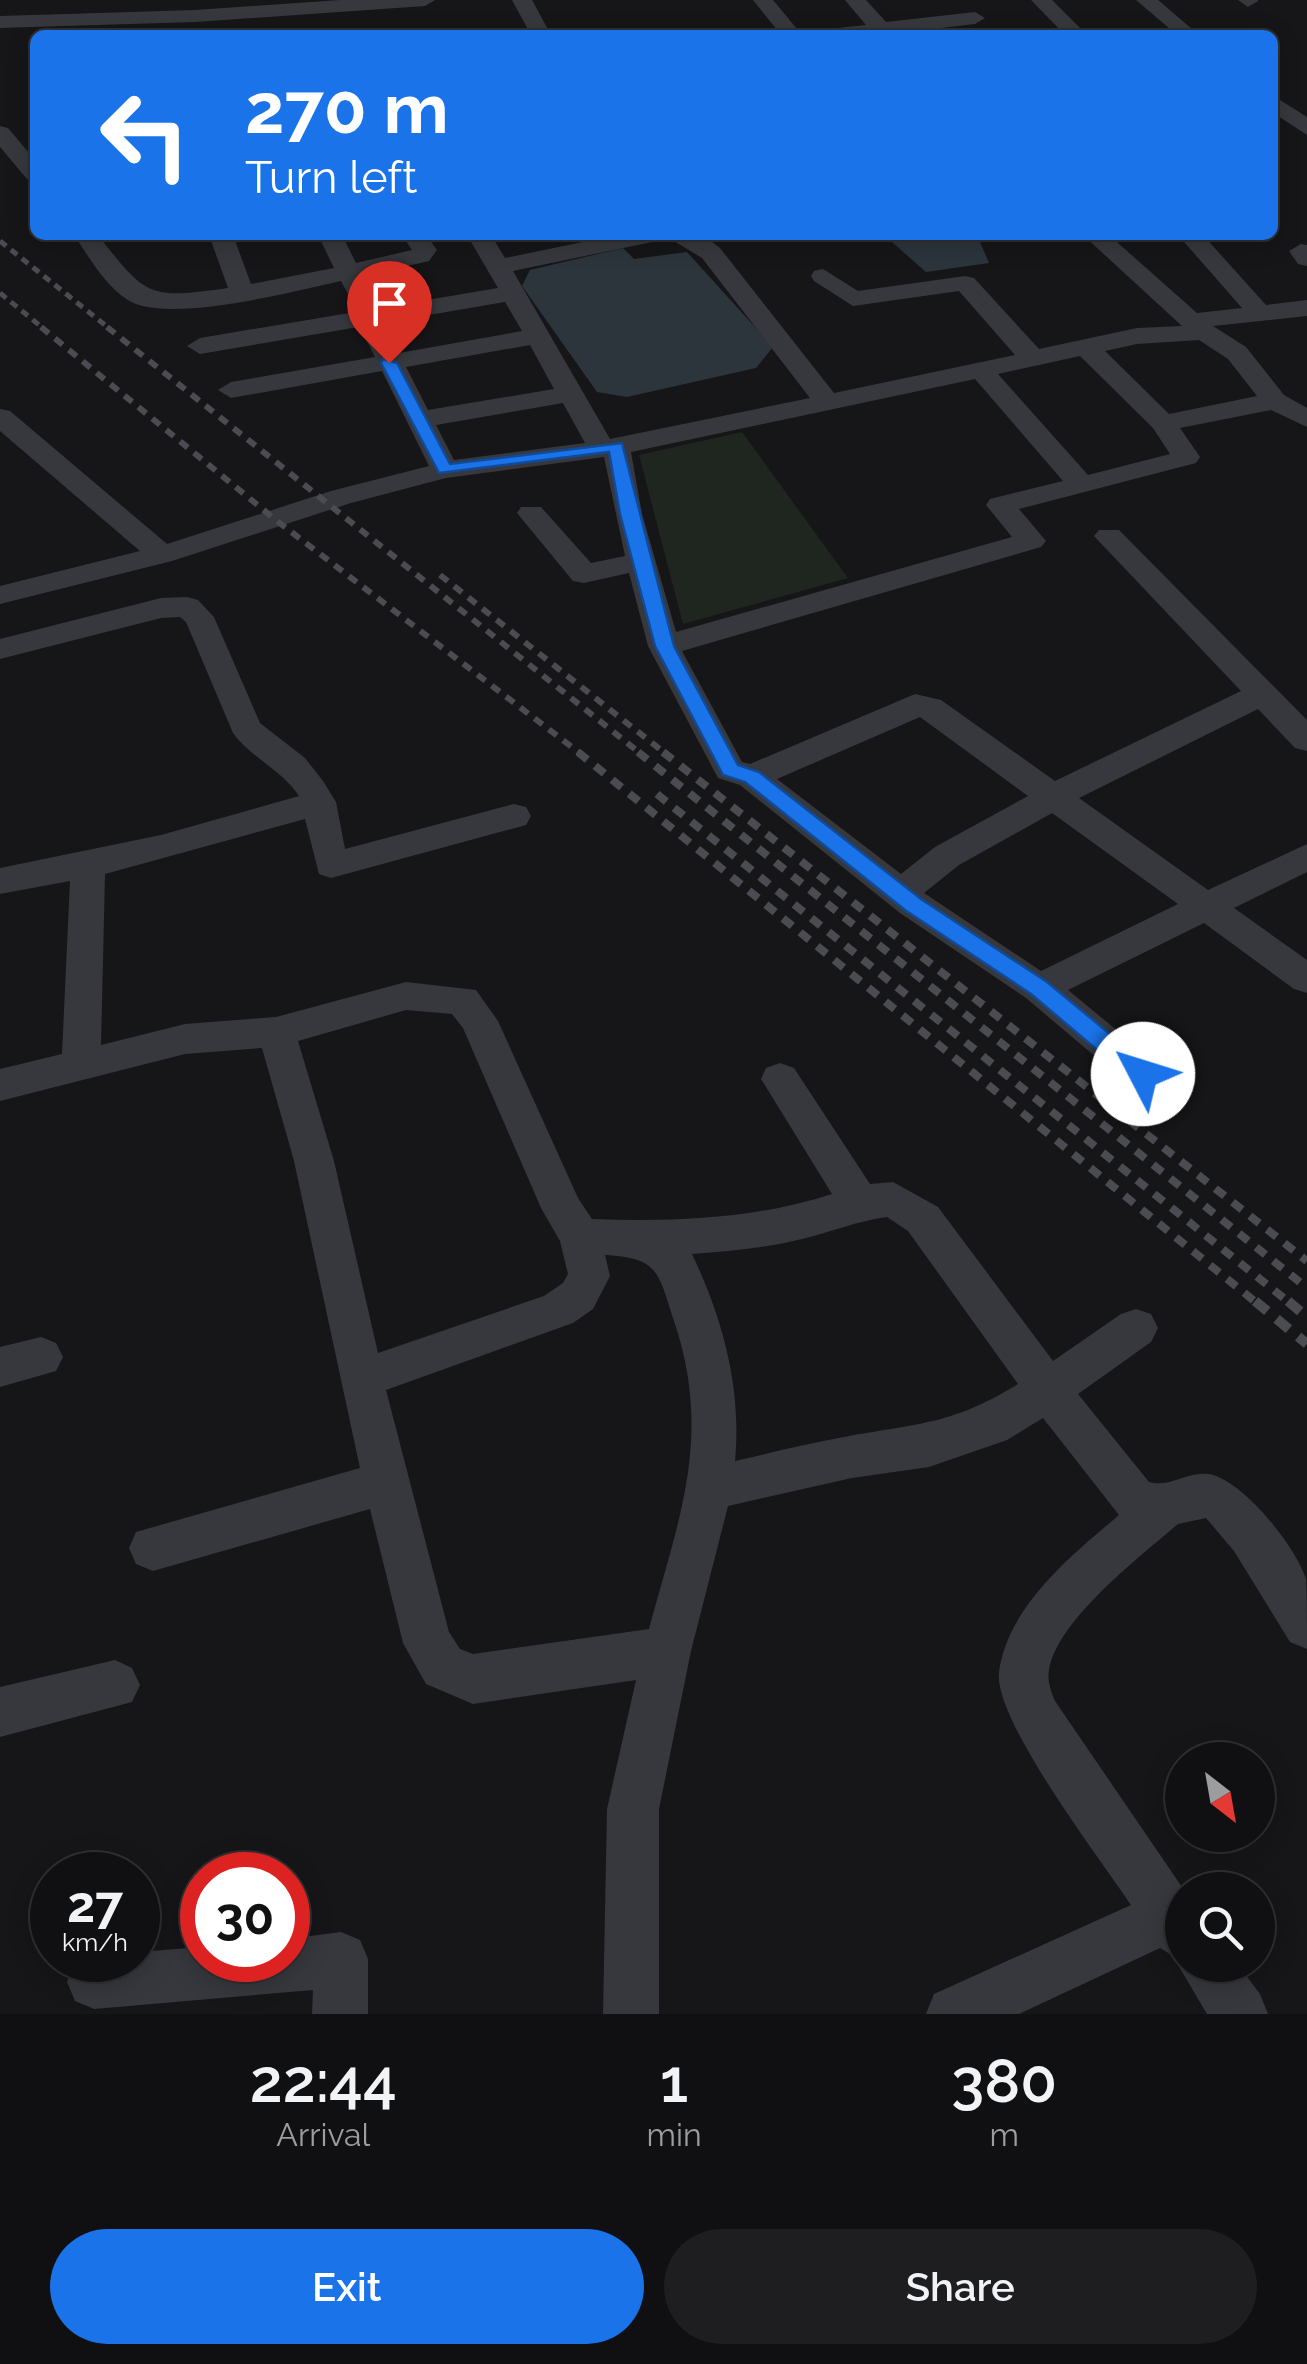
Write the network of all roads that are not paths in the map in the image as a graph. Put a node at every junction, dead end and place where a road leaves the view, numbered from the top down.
1 (36, 0) edge
2 (425, 0) edge
3 (522, 0) edge
4 (763, 0) edge
5 (856, 0) edge
6 (958, 0) edge
7 (1040, 0) edge
8 (1146, 0) edge
9 (169, 8) edge
10 (57, 10) edge
11 (296, 11) junction
12 (975, 18) junction
13 (8, 21) edge
14 (196, 26) edge
15 (302, 30) edge
16 (537, 30) edge
17 (788, 30) edge
18 (895, 30) edge
19 (987, 30) edge
20 (1072, 30) edge
21 (1183, 30) edge
22 (1278, 106) edge
23 (1305, 127) edge
24 (1278, 129) edge
25 (0, 133) edge
26 (30, 168) edge
27 (90, 240) edge
28 (223, 240) edge
29 (332, 240) edge
30 (418, 240) edge
31 (482, 240) edge
32 (629, 240) edge
33 (694, 240) edge
34 (1101, 240) edge
35 (1194, 240) edge
36 (498, 268) junction
37 (346, 270) junction
38 (823, 276) dead end
39 (242, 292) junction
40 (514, 294) junction
41 (1307, 308) edge
42 (1258, 312) junction
43 (369, 316) junction
44 (1198, 326) junction
45 (539, 336) junction
46 (200, 346) dead end
47 (1086, 346) junction
48 (1033, 359) junction
49 (389, 363) junction
50 (980, 369) junction
51 (231, 390) dead end
52 (572, 394) junction
53 (1275, 401) junction
54 (828, 402) junction
55 (0, 417) edge
56 (421, 419) junction
57 (1307, 419) edge
58 (1162, 422) junction
59 (609, 448) junction
60 (445, 470) junction
61 (1080, 485) junction
62 (531, 513) dead end
63 (1109, 536) dead end
64 (162, 555) junction
65 (641, 560) junction
66 (0, 595) edge
67 (664, 646) junction
68 (0, 649) edge
69 (1261, 694) junction
70 (1307, 740) edge
71 (752, 777) junction
72 (1053, 798) junction
73 (319, 802) junction
74 (514, 816) dead end
75 (1307, 857) edge
76 (88, 868) junction
77 (0, 882) edge
78 (902, 893) junction
79 (1208, 904) junction
80 (1307, 979) edge
81 (1039, 988) junction
82 (276, 1032) junction
83 (81, 1063) junction
84 (780, 1079) dead end
85 (0, 1085) edge
86 (1169, 1096) dead end
87 (860, 1203) junction
88 (580, 1236) junction
89 (647, 1238) junction
90 (1136, 1328) dead end
91 (361, 1378) junction
92 (1048, 1390) junction
93 (388, 1482) junction
94 (710, 1488) junction
95 (1162, 1508) junction
96 (154, 1548) dead end
97 (1307, 1625) edge
98 (666, 1650) junction
99 (115, 1685) dead end
100 (0, 1712) edge
101 (1165, 1908) edge
102 (1165, 1928) edge
103 (160, 1976) edge
104 (1217, 1982) edge
105 (340, 2014) edge
106 (632, 2014) edge
107 (954, 2014) edge
108 (1240, 2014) edge

1 - 13 street
2 - 11 street
3 - 16 street
4 - 17 street
5 - 18 street
6 - 12 street
7 - 20 street
8 - 21 street
9 - 10 street
9 - 14 street
10 - 13 street
11 - 14 street
11 - 15 street
12 - 18 street
12 - 19 street
22 - 23 street
23 - 24 street
25 - 26 street
27 - 39 street
28 - 39 street
29 - 37 street
30 - 37 street
31 - 36 street
32 - 36 street
33 - 54 street
34 - 44 street
35 - 42 street
36 - 40 street
37 - 39 street
37 - 43 street
38 - 48 street
40 - 43 street
40 - 45 street
41 - 42 street
42 - 44 street
43 - 46 street
43 - 49 street
44 - 47 street
44 - 53 street
45 - 49 street
45 - 52 street
47 - 48 street
47 - 58 street
48 - 50 street
49 - 51 street
49 - 56 street
50 - 54 street
50 - 61 street
52 - 56 street
52 - 59 street
53 - 57 street
53 - 58 street
54 - 59 street
55 - 64 street
56 - 60 street
58 - 61 street
59 - 60 street
59 - 65 street
60 - 64 street
61 - 67 street
62 - 65 street
63 - 69 street
64 - 66 street
65 - 67 street
67 - 71 street
68 - 73 street
69 - 70 street
69 - 72 street
71 - 72 street
71 - 78 street
72 - 78 street
72 - 79 street
73 - 74 street
73 - 76 street
75 - 79 street
76 - 77 street
76 - 83 street
78 - 81 street
79 - 80 street
79 - 81 street
81 - 86 street
82 - 83 street
82 - 88 street
82 - 91 street
83 - 85 street
84 - 87 street
87 - 89 street
87 - 92 street
88 - 89 street
88 - 91 street
89 - 94 street
90 - 92 street
91 - 93 street
92 - 94 street
92 - 95 street
93 - 96 street
93 - 98 street
94 - 98 street
95 - 97 street
95 - 101 street
98 - 106 street
99 - 100 street
102 - 107 street
103 - 105 street
104 - 108 street

